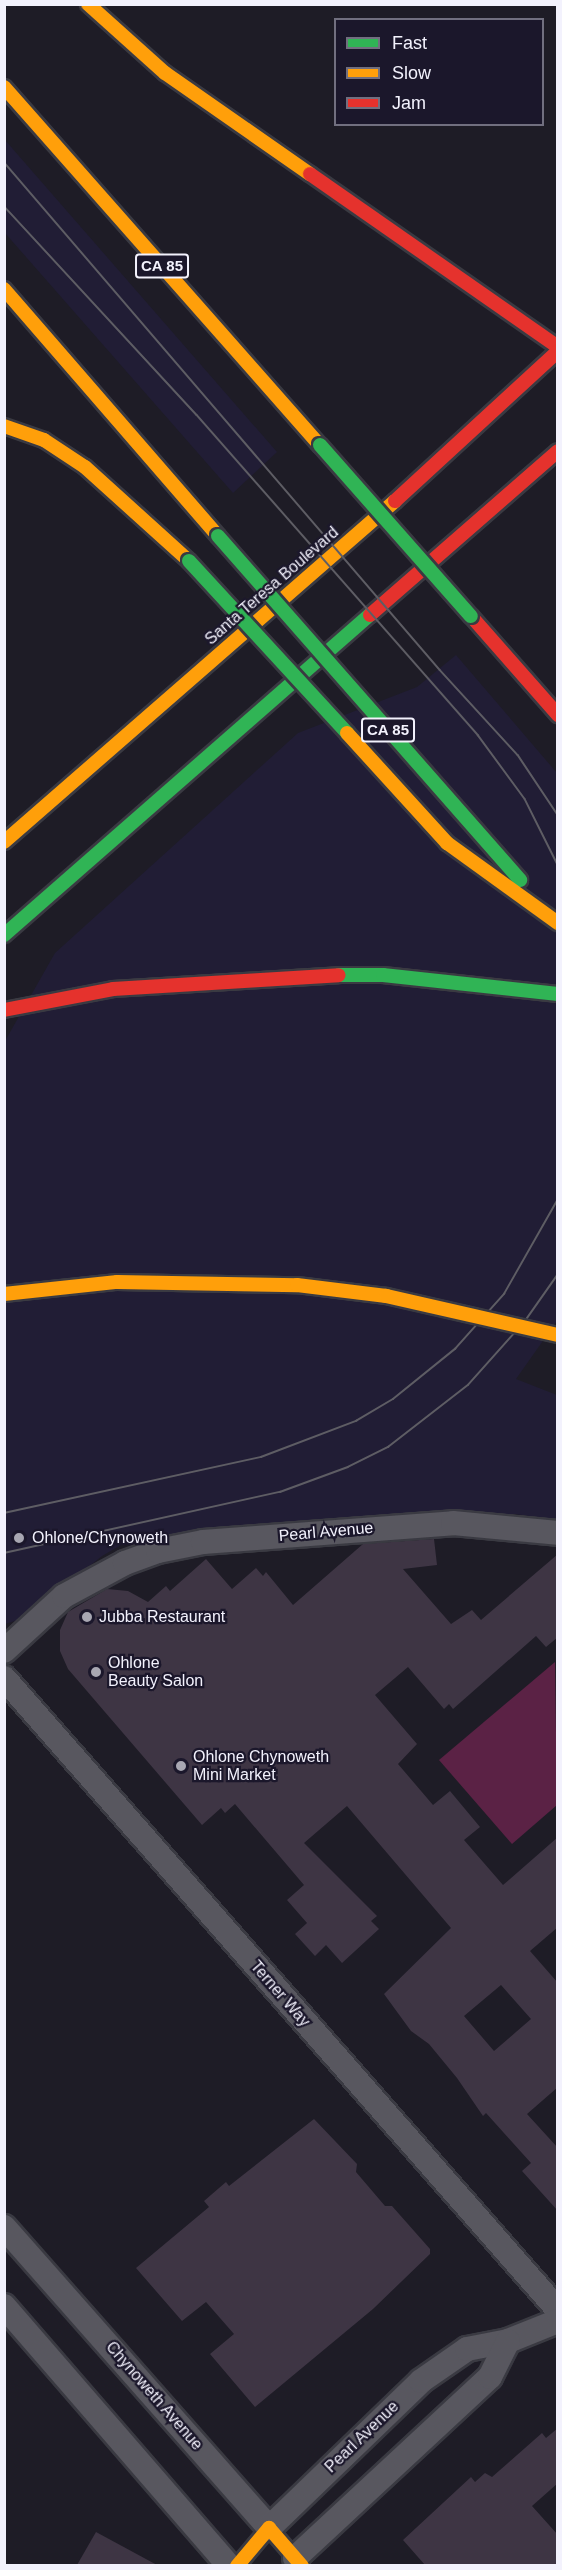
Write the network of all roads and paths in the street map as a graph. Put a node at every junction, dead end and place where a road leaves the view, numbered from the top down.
1 (88, 4) edge
2 (4, 87) edge
3 (4, 289) edge
4 (558, 349) edge
5 (4, 426) edge
6 (558, 451) edge
7 (558, 715) edge
8 (4, 842) edge
9 (558, 923) edge
10 (4, 934) edge
11 (558, 993) edge
12 (4, 1010) edge
13 (4, 1294) edge
14 (558, 1335) edge
15 (558, 1533) edge
16 (4, 1651) edge
17 (4, 1678) edge
18 (4, 2227) edge
19 (4, 2306) edge
20 (558, 2310) edge
21 (558, 2321) edge
22 (508, 2341) junction
23 (269, 2528) junction
24 (296, 2563) edge
25 (229, 2565) edge
26 (237, 2565) edge

1 - 4 main road
2 - 7 main road, CA 85, bridge
3 - 9 main road, CA 85, bridge
4 - 8 main road, Santa Teresa Boulevard
5 - 9 main road, bridge
6 - 10 main road
11 - 12 main road
13 - 14 main road, bridge
15 - 16 street, Pearl Avenue
17 - 20 street, Terner Way
18 - 23 street, Chynoweth Avenue
19 - 25 street
21 - 22 street, Pearl Avenue
22 - 23 street, Pearl Avenue
22 - 24 street
23 - 24 main road, Chynoweth Avenue
23 - 26 main road, Pearl Avenue

